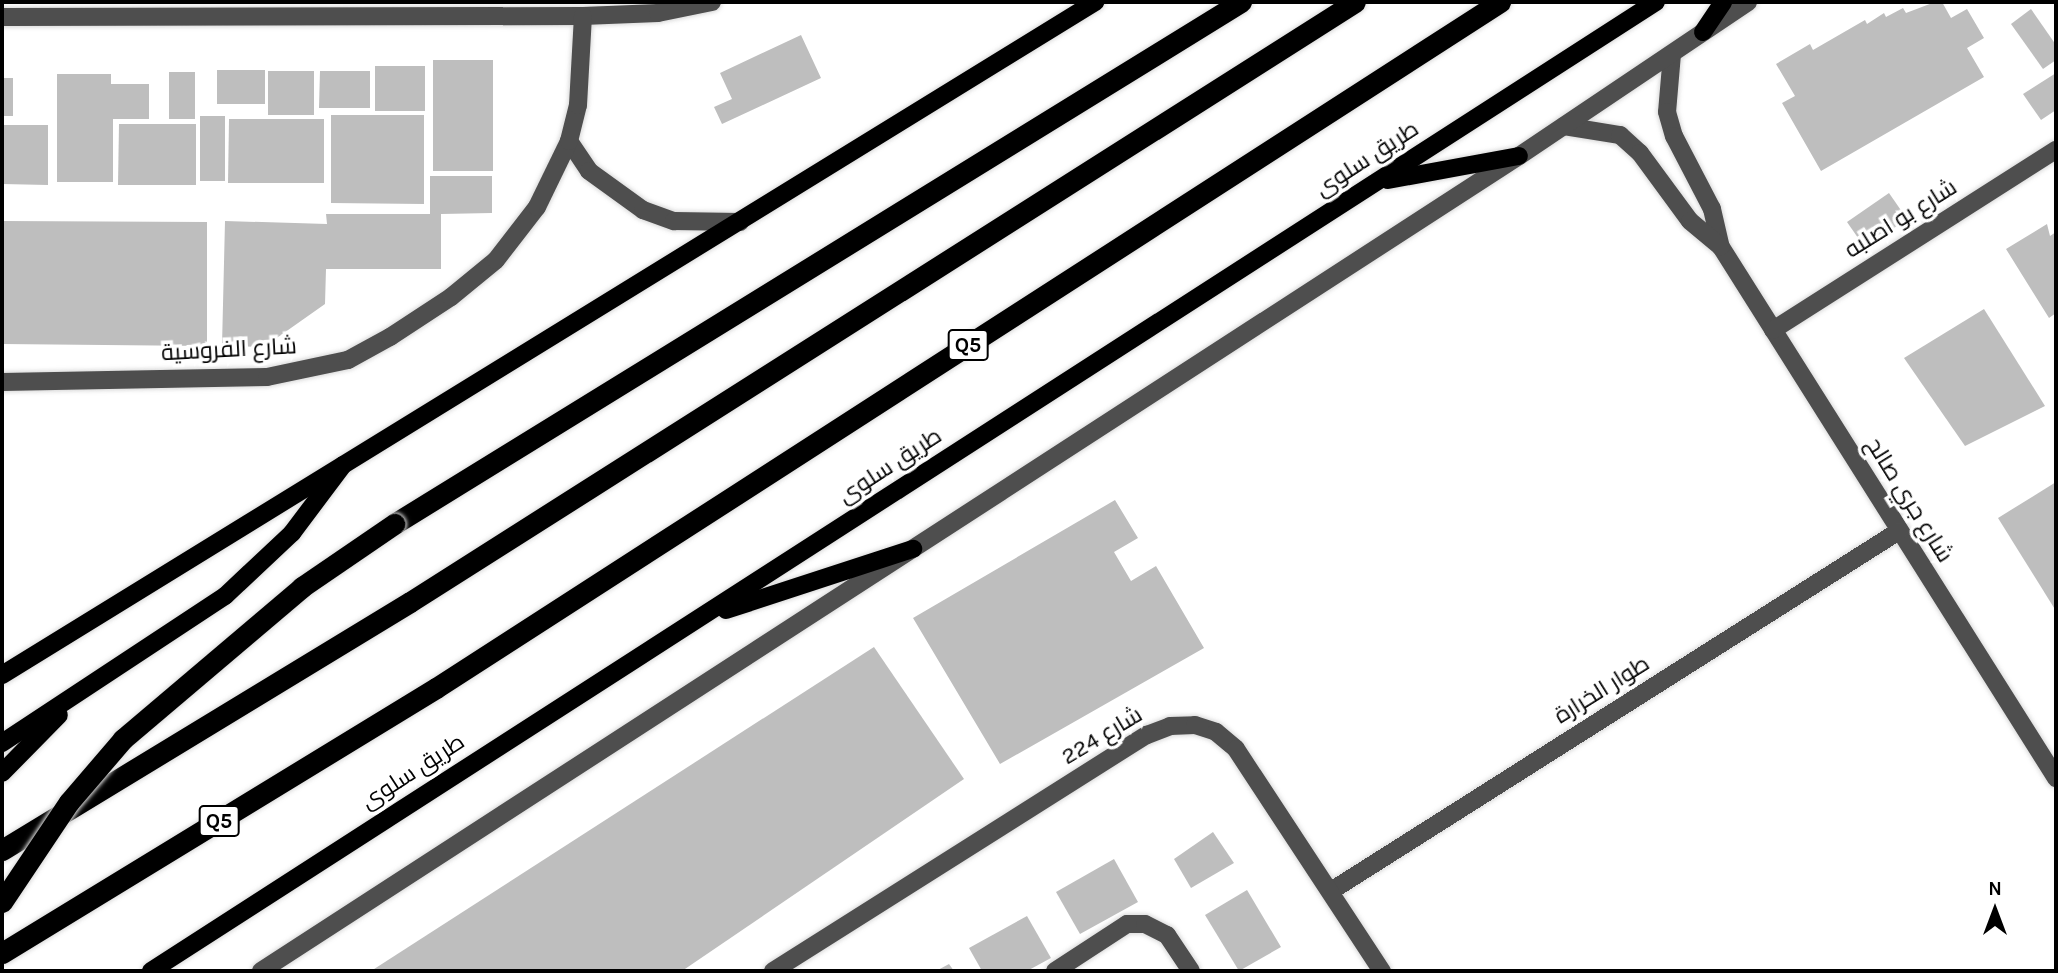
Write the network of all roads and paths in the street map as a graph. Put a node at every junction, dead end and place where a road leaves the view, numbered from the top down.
1 (712, 2) edge
2 (1095, 2) edge
3 (1241, 2) edge
4 (1355, 2) edge
5 (1500, 2) edge
6 (1656, 2) edge
7 (1723, 2) edge
8 (1748, 2) edge
9 (658, 7) edge
10 (42, 9) edge
11 (583, 16) junction
12 (2, 17) edge
13 (1703, 32) junction
14 (1672, 54) junction
15 (1564, 126) junction
16 (569, 141) junction
17 (2056, 150) edge
18 (1519, 156) junction
19 (1382, 181) junction
20 (740, 222) junction
21 (1721, 247) junction
22 (1773, 330) junction
23 (2, 382) edge
24 (348, 460) junction
25 (1899, 531) junction
26 (913, 549) junction
27 (702, 618) junction
28 (2, 675) edge
29 (82, 692) junction
30 (2, 743) edge
31 (2, 773) edge
32 (2056, 778) edge
33 (2, 850) edge
34 (1331, 891) junction
35 (2, 902) edge
36 (2, 953) edge
37 (150, 971) edge
38 (261, 971) edge
39 (773, 971) edge
40 (1055, 971) edge
41 (1191, 971) edge
42 (1382, 971) edge

1 - 9 street
2 - 20 main road
3 - 35 highway, bridge
4 - 33 highway, bridge
5 - 36 highway, Q5
6 - 19 main road, طريق سلوى
7 - 13 main road
8 - 13 street
9 - 11 street
10 - 11 street
10 - 12 street
11 - 16 street, شارع الفروسية
13 - 14 street
14 - 15 street
14 - 21 street, شارع جري صالح
15 - 18 street
15 - 21 street, شارع جري صالح
16 - 20 street
16 - 23 street, شارع الفروسية
17 - 22 street, شارع بو اصلبه
18 - 19 main road
18 - 26 street
19 - 27 main road, طريق سلوى
20 - 24 main road
21 - 22 street, شارع جري صالح
22 - 25 street, شارع جري صالح
24 - 28 main road
24 - 29 main road
25 - 32 street, شارع جري صالح
25 - 34 street, طوار الخرارة
26 - 27 main road
26 - 38 street
27 - 37 main road, طريق سلوى
29 - 30 main road
29 - 31 main road
34 - 39 street, شارع 224
34 - 42 street, شارع 224
40 - 41 street

